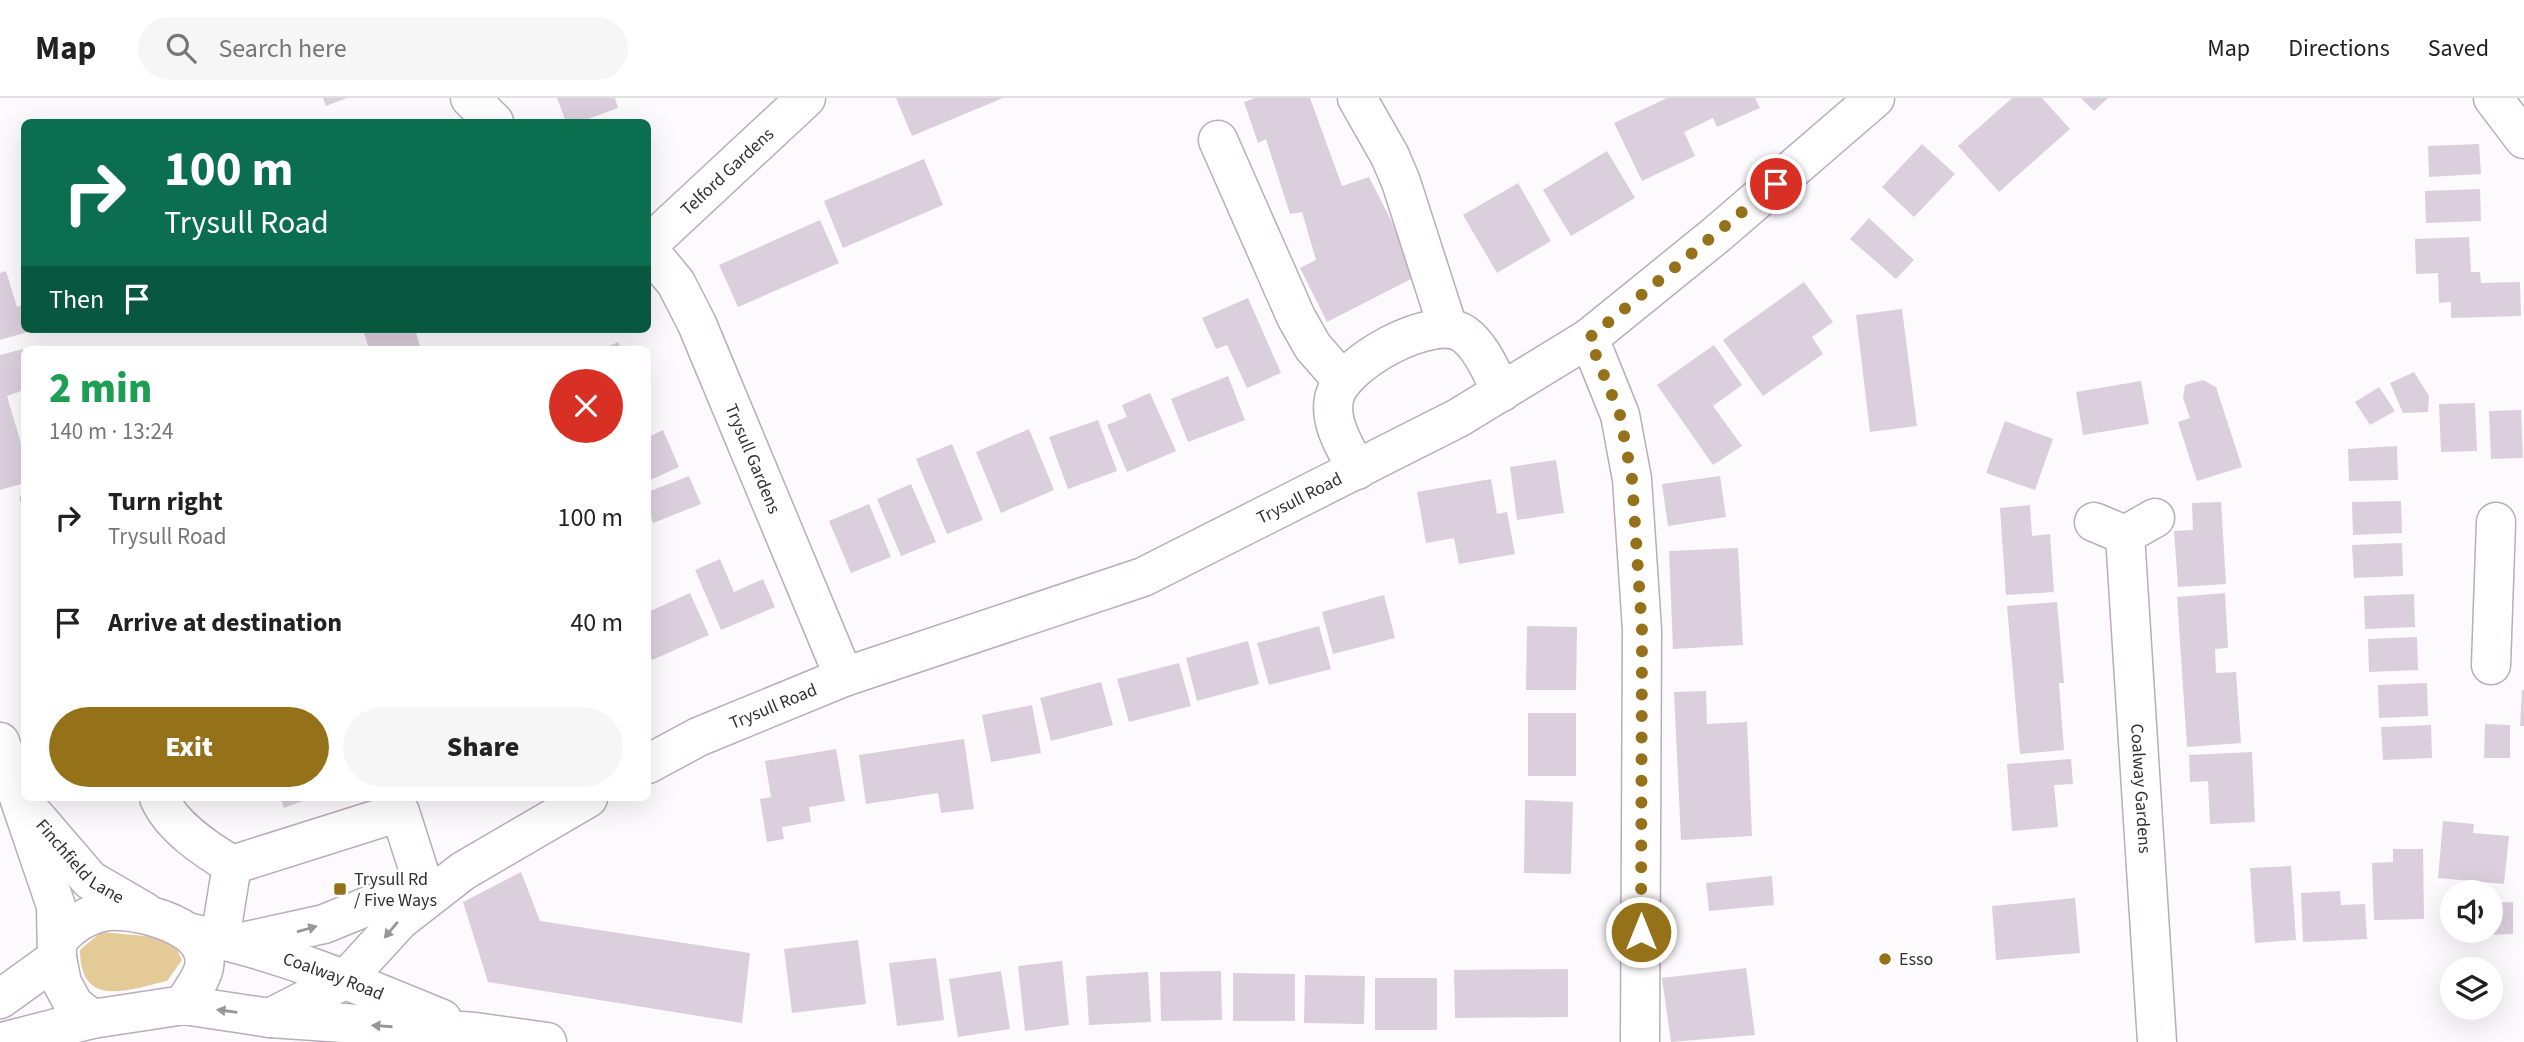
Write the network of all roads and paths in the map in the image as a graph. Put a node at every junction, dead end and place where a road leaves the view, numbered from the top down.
1 (470, 98) edge
2 (806, 98) edge
3 (1357, 98) edge
4 (1875, 98) edge
5 (491, 119) edge
6 (1218, 140) dead end
7 (651, 244) edge
8 (651, 251) edge
9 (1448, 328) junction
10 (1589, 338) junction
11 (1343, 381) junction
12 (1502, 393) junction
13 (1357, 470) junction
14 (2496, 522) dead end
15 (2125, 525) dead end
16 (2509, 608) edge
17 (2491, 665) dead end
18 (844, 677) junction
19 (0, 742) edge
20 (651, 762) edge
21 (21, 796) edge
22 (23, 801) edge
23 (24, 801) edge
24 (160, 801) edge
25 (583, 801) edge
26 (232, 865) junction
27 (463, 871) junction
28 (423, 884) junction
29 (147, 913) junction
30 (217, 938) junction
31 (58, 949) junction
32 (346, 979) junction
33 (0, 999) edge
34 (184, 1005) junction
35 (270, 1018) junction
36 (92, 1019) junction
37 (475, 1032) junction
38 (2, 1042) edge
39 (547, 1042) edge
40 (1640, 1042) edge
41 (2157, 1042) edge

1 - 5 street
2 - 7 street, Telford Gardens
3 - 9 street
4 - 10 street, Trysull Road
6 - 11 street
8 - 18 street, Trysull Gardens
9 - 11 street
9 - 12 street
10 - 12 street, Trysull Road
10 - 40 street
11 - 13 street
12 - 13 street, Trysull Road
13 - 18 street, Trysull Road
14 - 16 street
15 - 41 street, Coalway Gardens
16 - 17 street
18 - 20 street, Trysull Road
19 - 21 street, Finchfield Lane
22 - 31 street, Finchfield Lane
23 - 29 street, Finchfield Lane
24 - 26 street
25 - 27 street
26 - 28 street
26 - 30 street
27 - 28 street
27 -> 32 street
30 -> 28 street
29 - 30 street, Finchfield Lane
29 - 31 street
30 - 32 street, Coalway Road
30 - 34 street
31 - 33 street
31 - 36 street, Finchfield Lane
32 - 35 street
32 - 37 street, Coalway Road
35 -> 34 street, Coalway Road
34 - 36 street, Coalway Road
37 -> 35 street, Coalway Road
36 - 38 street, Coalway Road
37 - 39 street, Coalway Road

